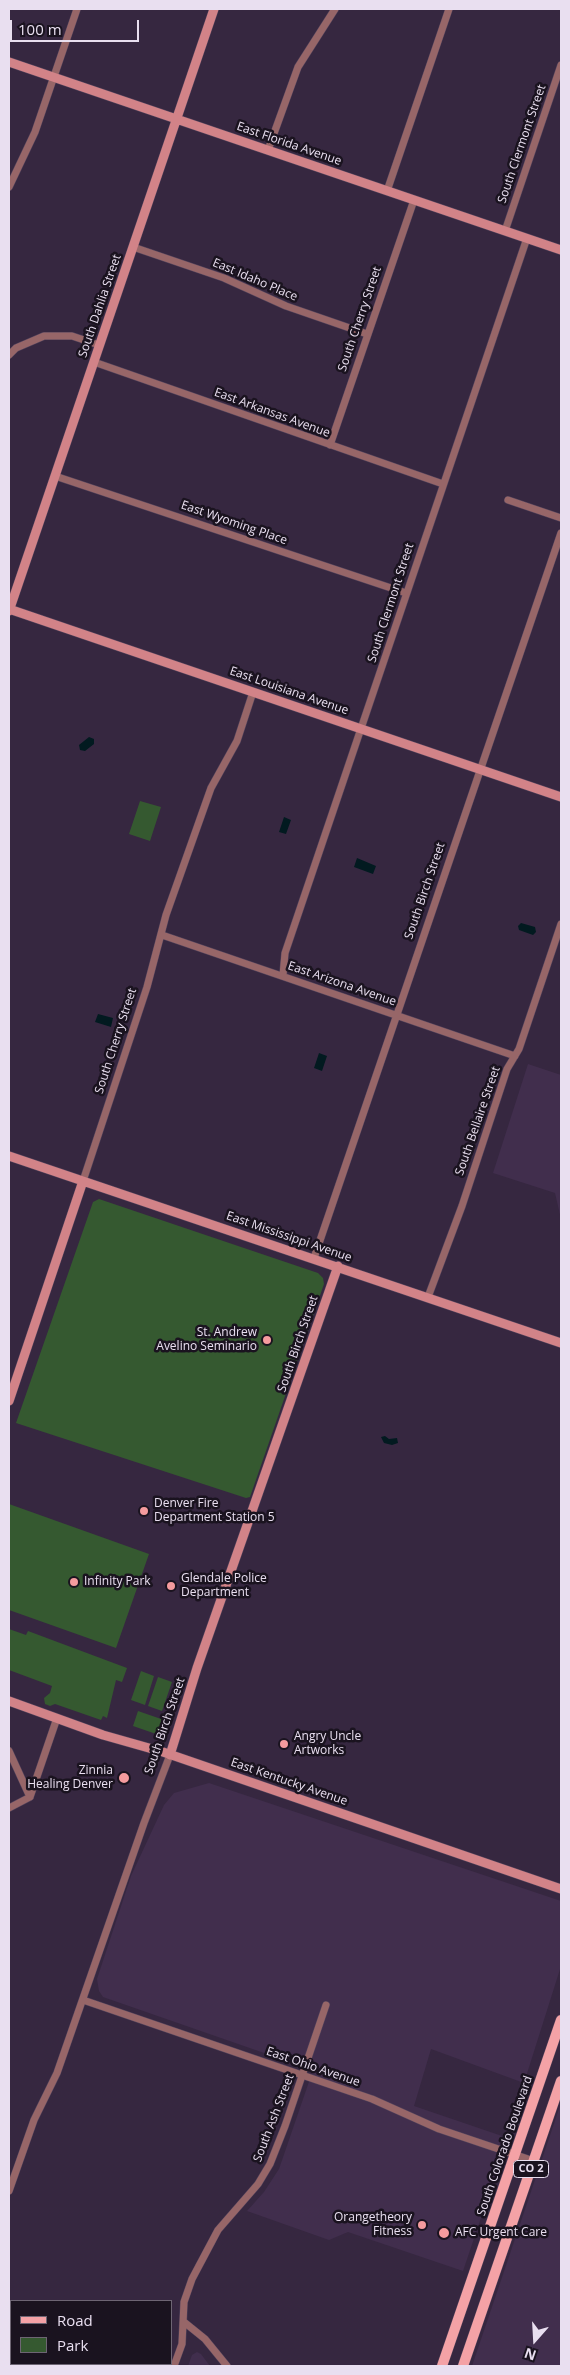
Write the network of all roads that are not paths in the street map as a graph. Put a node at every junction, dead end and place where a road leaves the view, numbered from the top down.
1 (77, 9) edge
2 (214, 9) edge
3 (335, 9) edge
4 (448, 9) edge
5 (9, 62) edge
6 (561, 65) edge
7 (55, 78) junction
8 (177, 120) junction
9 (268, 150) junction
10 (9, 187) edge
11 (387, 191) junction
12 (414, 200) junction
13 (505, 231) junction
14 (527, 238) junction
15 (133, 247) junction
16 (561, 250) edge
17 (368, 334) junction
18 (99, 346) junction
19 (9, 355) edge
20 (94, 362) junction
21 (330, 445) junction
22 (55, 476) junction
23 (443, 484) junction
24 (508, 500) dead end
25 (561, 518) edge
26 (561, 533) edge
27 (406, 594) junction
28 (9, 610) edge
29 (253, 692) junction
30 (362, 729) junction
31 (480, 770) junction
32 (561, 797) edge
33 (561, 924) edge
34 (162, 935) junction
35 (283, 975) junction
36 (396, 1015) junction
37 (515, 1056) junction
38 (9, 1156) edge
39 (83, 1181) junction
40 (314, 1258) junction
41 (338, 1266) junction
42 (428, 1297) junction
43 (561, 1343) edge
44 (9, 1401) edge
45 (9, 1701) edge
46 (57, 1718) junction
47 (9, 1751) edge
48 (170, 1755) junction
49 (30, 1797) junction
50 (9, 1808) edge
51 (561, 1889) edge
52 (83, 2000) junction
53 (326, 2005) dead end
54 (561, 2020) edge
55 (302, 2075) junction
56 (561, 2081) edge
57 (515, 2154) junction
58 (534, 2161) junction
59 (9, 2191) edge
60 (184, 2322) junction
61 (174, 2366) edge
62 (226, 2366) edge
63 (442, 2366) edge
64 (463, 2366) edge

1 - 7 street
2 - 8 street, South Dahlia Street
3 - 9 street
4 - 11 street
5 - 7 street, East Florida Avenue
6 - 13 street, South Clermont Street
7 - 8 street, East Florida Avenue
7 - 10 street
8 - 9 street, East Florida Avenue
8 - 15 street, South Dahlia Street
9 - 11 street, East Florida Avenue
11 - 12 street, East Florida Avenue
12 - 13 street, East Florida Avenue
12 - 17 street, South Cherry Street
13 - 14 street, East Florida Avenue
14 - 16 street, East Florida Avenue
14 - 23 street, South Clermont Street
15 - 17 street, East Idaho Place
15 - 18 street, South Dahlia Street
17 - 21 street, South Cherry Street
18 - 19 street
18 - 20 street, South Dahlia Street
20 - 21 street, East Arkansas Avenue
20 - 22 street, South Dahlia Street
21 - 23 street, East Arkansas Avenue
22 - 27 street, East Wyoming Place
22 - 28 street, South Dahlia Street
23 - 27 street, South Clermont Street
24 - 25 street
26 - 31 street, South Birch Street
27 - 30 street, South Clermont Street
28 - 29 street, East Louisiana Avenue
29 - 30 street, East Louisiana Avenue
29 - 34 street, South Cherry Street
30 - 31 street, East Louisiana Avenue
30 - 35 street, South Clermont Street
31 - 32 street, East Louisiana Avenue
31 - 36 street, South Birch Street
33 - 37 street, South Bellaire Street
34 - 35 street, East Arizona Avenue
34 - 39 street, South Cherry Street
35 - 36 street, East Arizona Avenue
36 - 37 street, East Arizona Avenue
36 - 40 street, South Birch Street
37 - 42 street, South Bellaire Street
38 - 39 street, East Mississippi Avenue
39 - 40 street, East Mississippi Avenue
39 - 44 street, South Cherry Street
40 - 41 street, East Mississippi Avenue
41 - 42 street, East Mississippi Avenue
41 - 48 street, South Birch Street
42 - 43 street, East Mississippi Avenue
45 - 46 street, East Kentucky Avenue
46 - 48 street, East Kentucky Avenue
46 - 49 street
47 - 49 street
48 - 51 street, East Kentucky Avenue
48 - 52 street, South Birch Street
49 - 50 street
52 - 55 street, East Ohio Avenue
52 - 59 street, South Birch Street
53 - 55 street, South Ash Street
54 - 57 main road, South Colorado Boulevard / CO 2
55 - 57 street, East Ohio Avenue
55 - 60 street, South Ash Street
56 - 58 main road, CO 2
57 - 58 street, East Ohio Avenue
57 - 63 main road, South Colorado Boulevard / CO 2
58 - 64 main road, CO 2
60 - 61 street, South Ash Street
60 - 62 street

